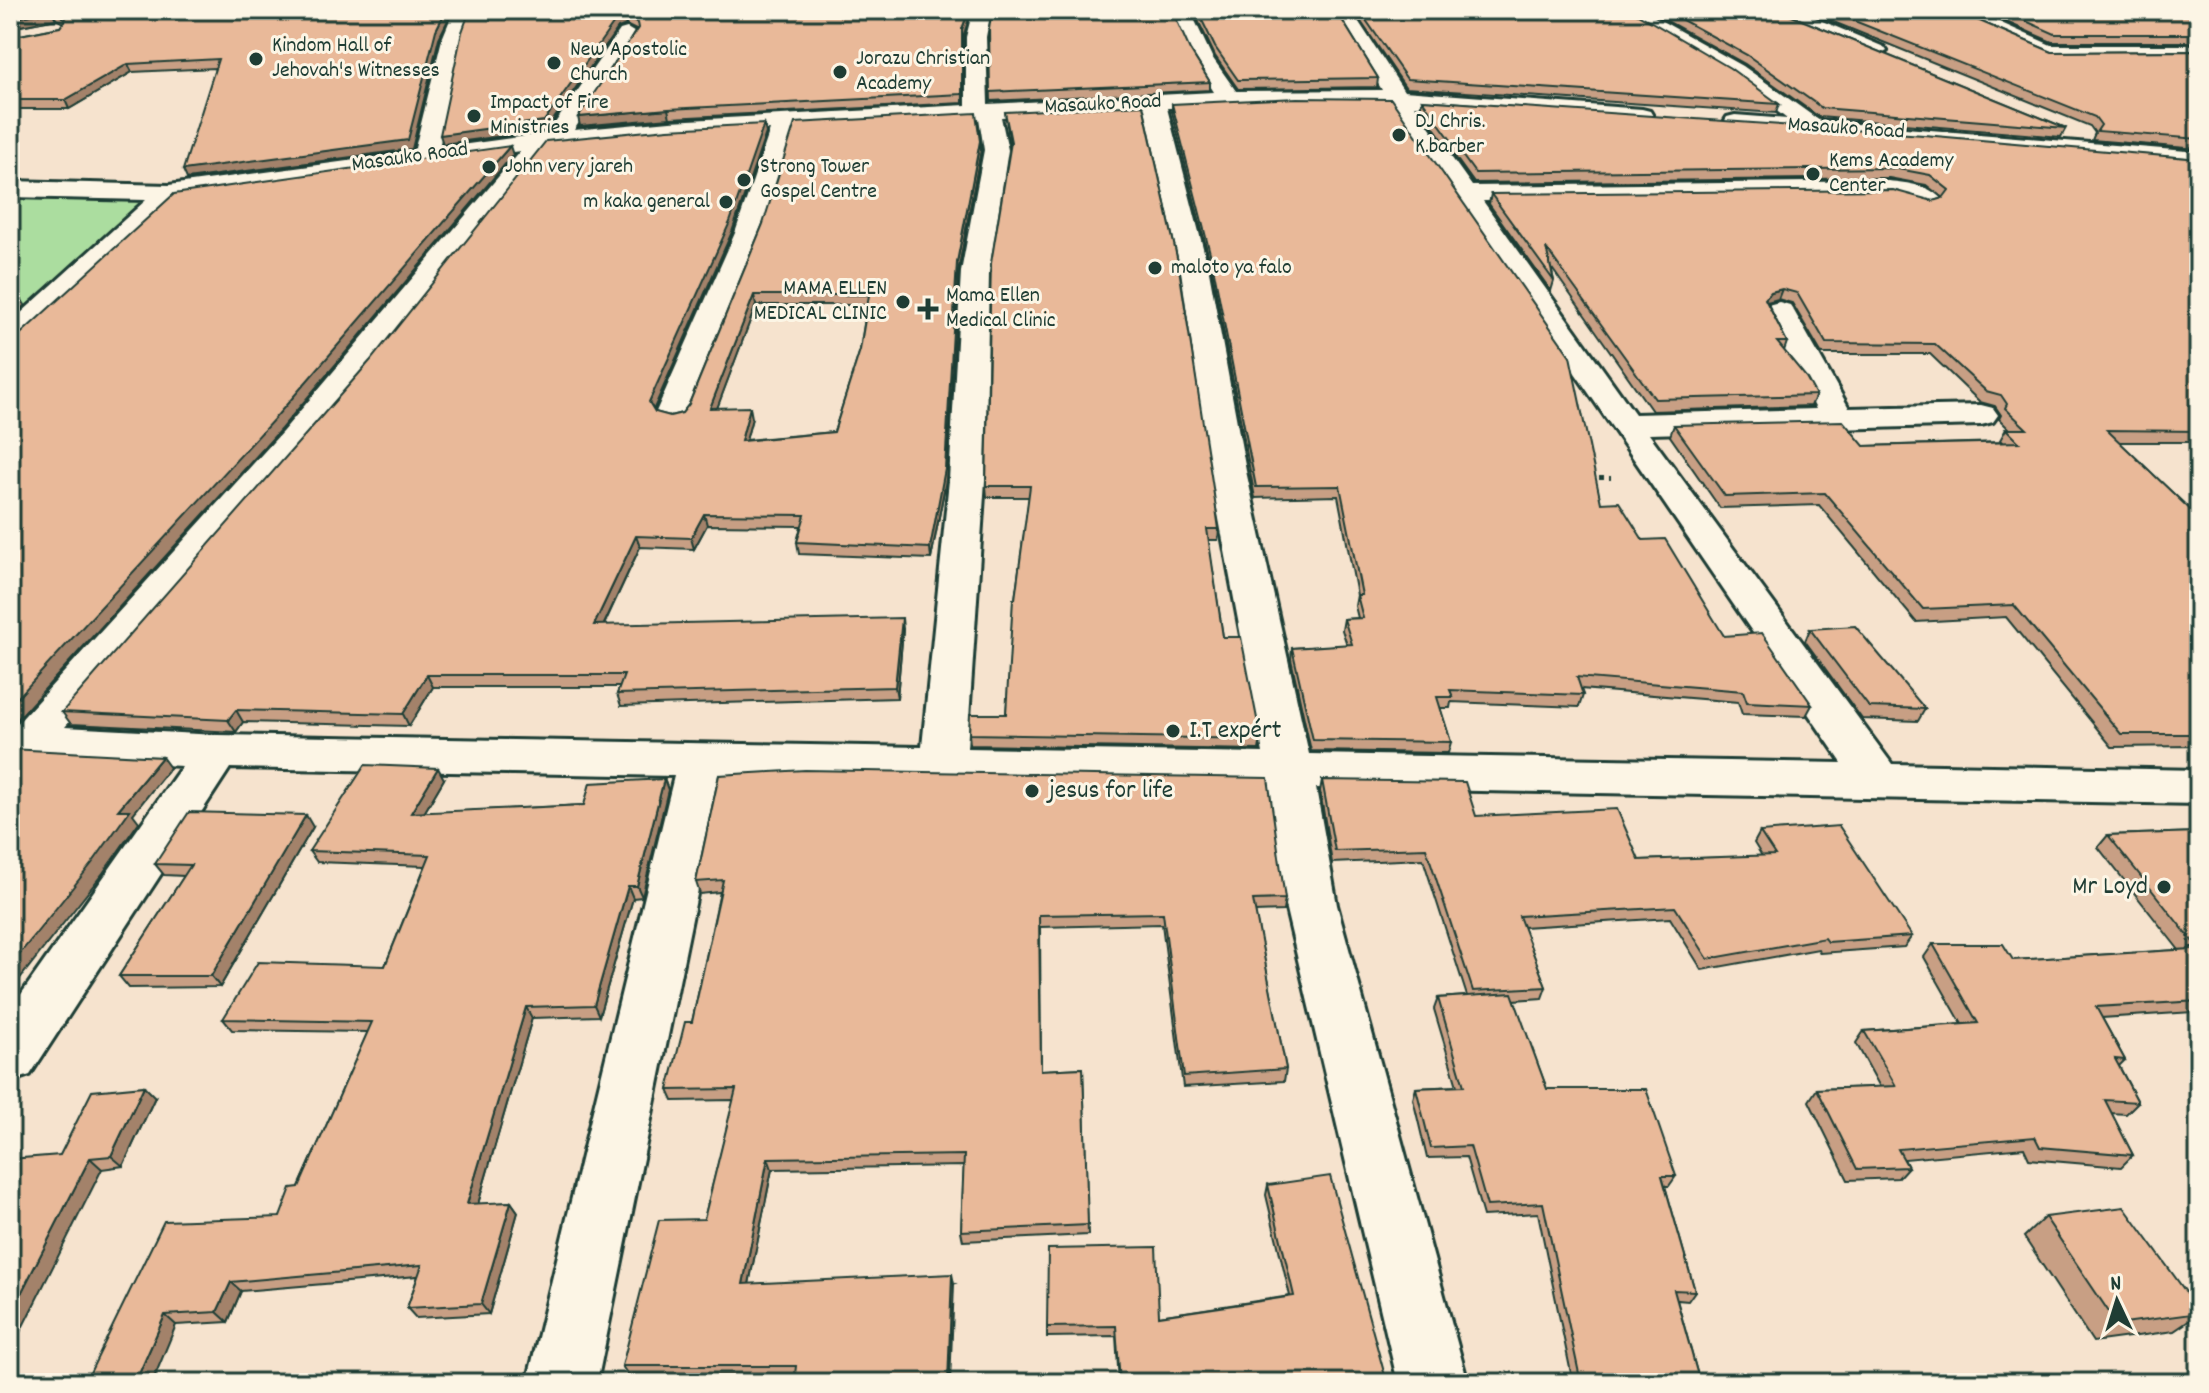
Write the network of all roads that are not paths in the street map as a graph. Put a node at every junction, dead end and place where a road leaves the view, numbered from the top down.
1 (463, 10) edge
2 (982, 10) edge
3 (1181, 10) edge
4 (1628, 10) edge
5 (1780, 10) edge
6 (1956, 10) edge
7 (1351, 11) edge
8 (627, 34) edge
9 (2199, 51) edge
10 (1902, 62) edge
11 (1401, 97) junction
12 (1229, 98) junction
13 (1155, 103) junction
14 (983, 111) junction
15 (1663, 117) edge
16 (1708, 120) edge
17 (784, 121) junction
18 (2059, 126) edge
19 (1813, 127) junction
20 (548, 140) junction
21 (2131, 155) junction
22 (425, 156) junction
23 (2199, 159) edge
24 (2199, 181) edge
25 (10, 189) edge
26 (169, 193) junction
27 (1466, 194) junction
28 (1929, 200) edge
29 (1779, 311) dead end
30 (10, 339) edge
31 (672, 414) edge
32 (1981, 415) dead end
33 (1839, 420) junction
34 (1627, 424) junction
35 (19, 741) edge
36 (217, 751) junction
37 (701, 761) junction
38 (943, 764) junction
39 (1290, 772) junction
40 (1879, 781) junction
41 (2199, 787) edge
42 (10, 1057) edge
43 (562, 1383) edge
44 (1433, 1383) edge

1 - 22 street
2 - 14 street
3 - 12 street
4 - 19 street
5 - 10 street
6 - 9 street
7 - 11 street
8 - 20 street
11 - 12 street, Masauko Road
11 - 15 street, Masauko Road
11 - 27 street
12 - 13 street, Masauko Road
13 - 14 street, Masauko Road
13 - 39 street
14 - 17 street, Masauko Road
14 - 38 street
16 - 19 street, Masauko Road
17 - 20 street, Masauko Road
17 - 31 street
18 - 21 street
19 - 21 street, Masauko Road
20 - 22 street, Masauko Road
20 - 35 street
21 - 23 street, Masauko Road
21 - 24 street
22 - 26 street, Masauko Road
25 - 26 street, Masauko Road
26 - 30 street
27 - 28 street
27 - 34 street
29 - 33 street
32 - 33 street
33 - 34 street
34 - 40 street
35 - 36 street
36 - 37 street
36 - 42 street
37 - 38 street
37 - 43 street
38 - 39 street
39 - 40 street
39 - 44 street
40 - 41 street

